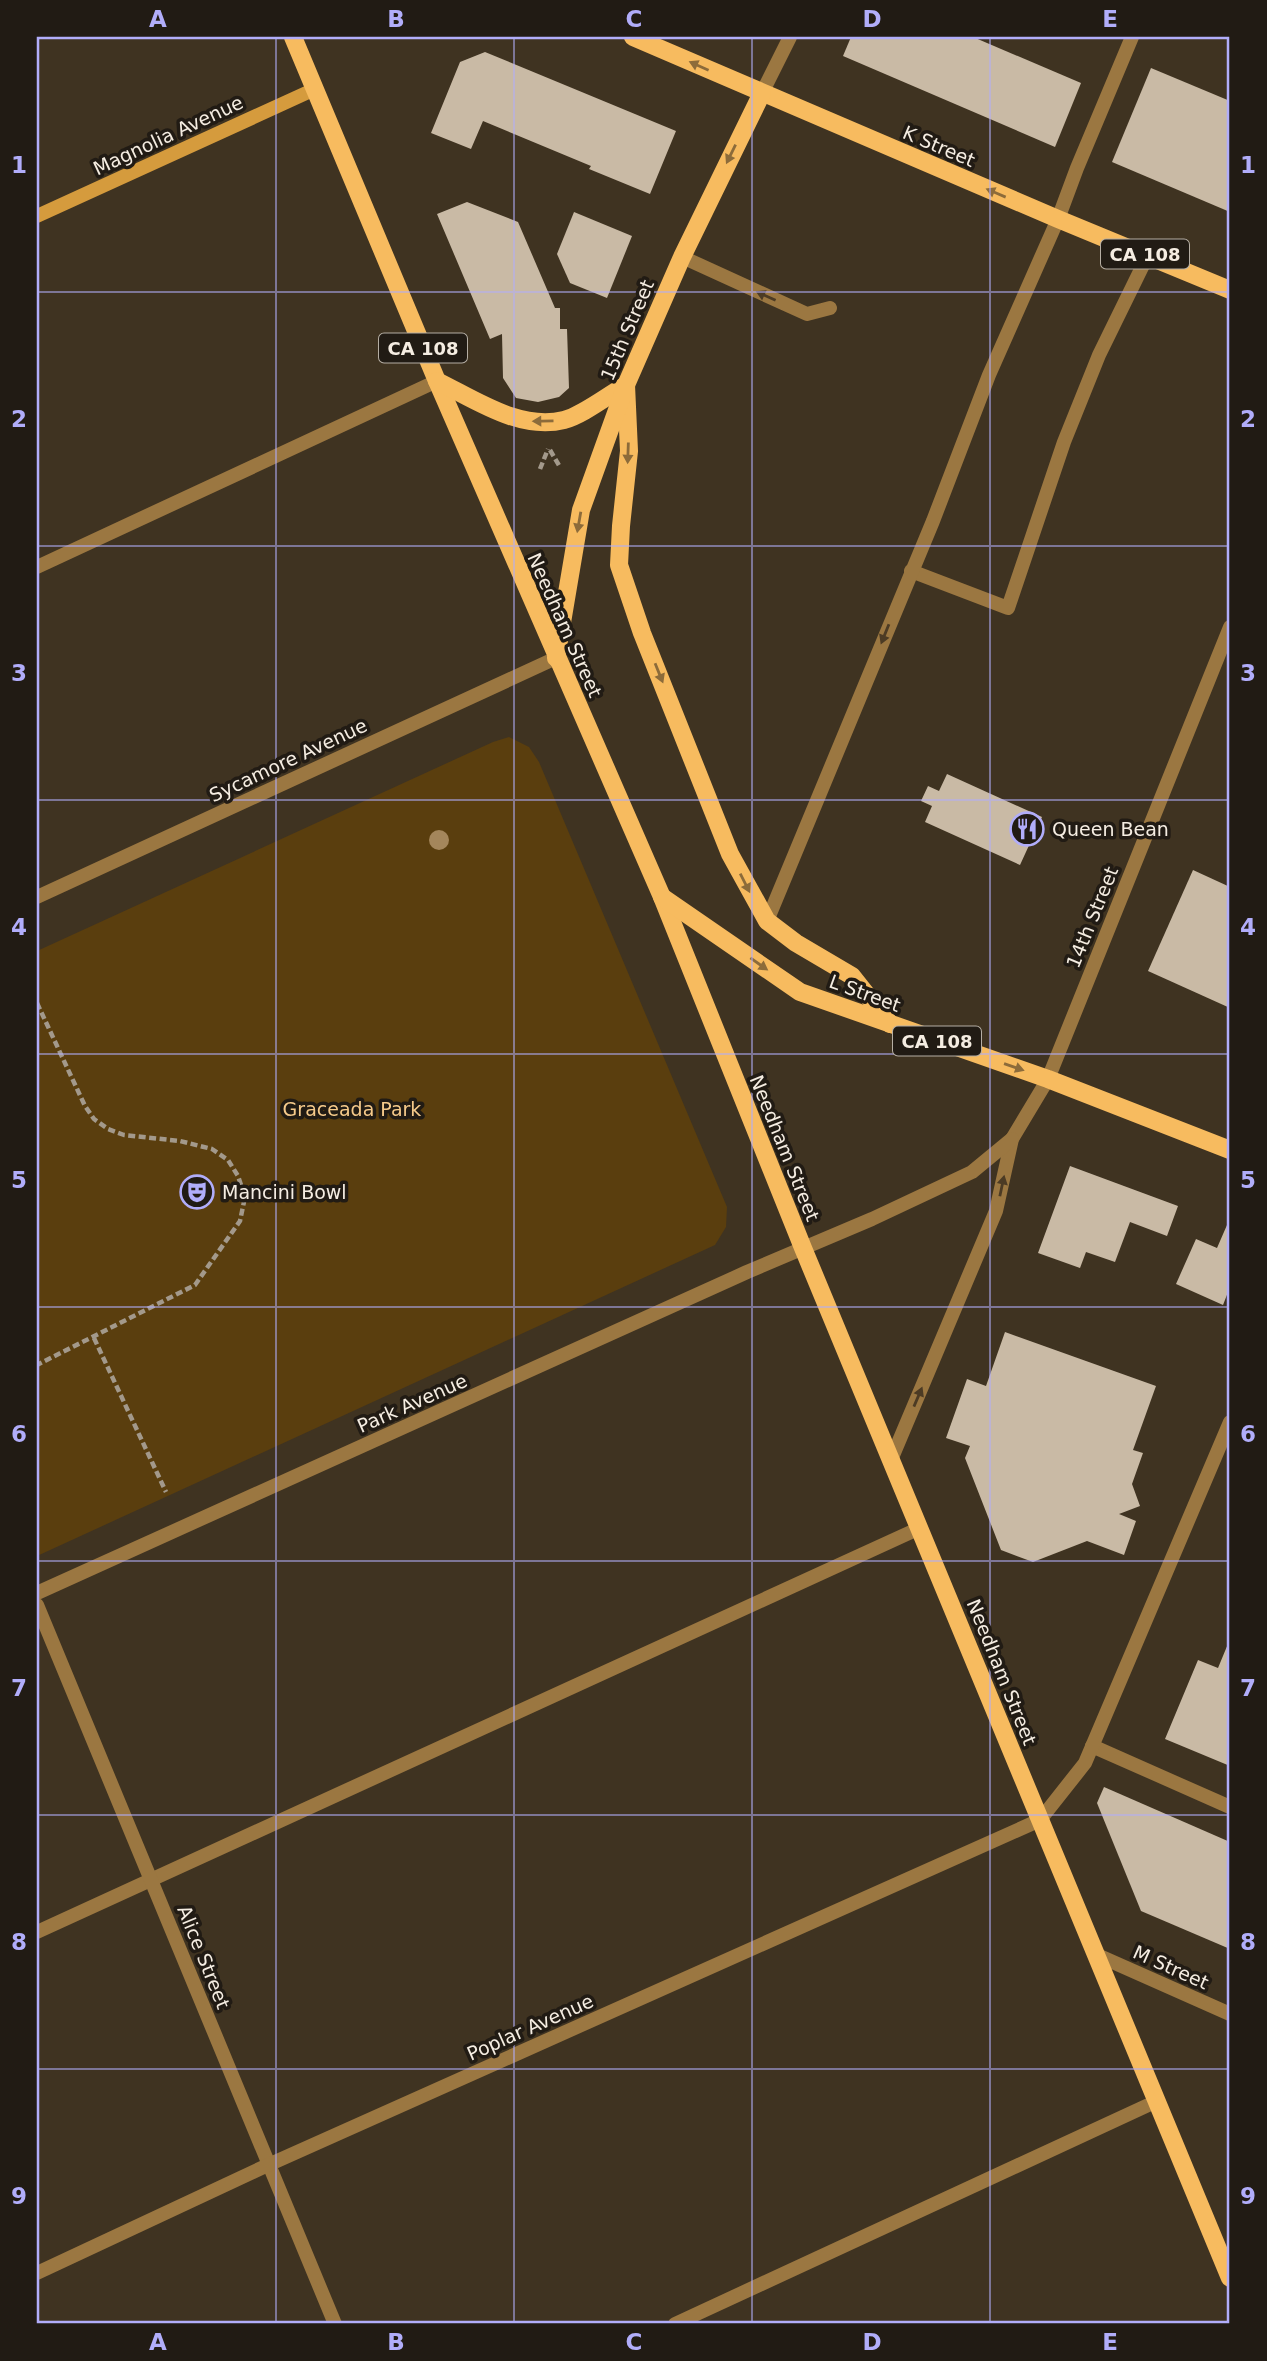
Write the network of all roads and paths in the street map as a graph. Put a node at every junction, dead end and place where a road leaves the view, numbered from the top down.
1 (293, 37) edge
2 (633, 37) edge
3 (790, 37) edge
4 (1132, 37) edge
5 (315, 89) junction
6 (762, 93) junction
7 (37, 216) edge
8 (1058, 219) junction
9 (1148, 255) junction
10 (682, 257) junction
11 (1230, 290) edge
12 (830, 308) dead end
13 (437, 381) junction
14 (626, 385) junction
15 (545, 442) dead end
16 (548, 449) junction
17 (560, 467) dead end
18 (540, 469) dead end
19 (37, 567) edge
20 (911, 571) junction
21 (1230, 626) edge
22 (556, 657) junction
23 (37, 897) edge
24 (662, 897) junction
25 (767, 921) junction
26 (37, 1003) edge
27 (890, 1024) junction
28 (1048, 1079) junction
29 (1012, 1139) junction
30 (1230, 1150) edge
31 (803, 1248) junction
32 (94, 1338) junction
33 (37, 1365) edge
34 (1230, 1422) edge
35 (891, 1460) junction
36 (166, 1492) dead end
37 (920, 1528) junction
38 (37, 1593) edge
39 (37, 1605) edge
40 (1092, 1746) junction
41 (1230, 1807) edge
42 (1040, 1820) junction
43 (151, 1880) junction
44 (37, 1932) edge
45 (1097, 1955) junction
46 (1230, 2014) edge
47 (1157, 2101) junction
48 (268, 2165) junction
49 (1228, 2263) edge
50 (37, 2273) edge
51 (334, 2324) edge
52 (675, 2324) edge

1 - 5 main road, Needham Street / CA 108
6 -> 2 main road, K Street / CA 108
3 - 6 street, 15th Street
4 - 8 street
5 - 7 street, Magnolia Avenue
5 - 13 main road, Needham Street / CA 108
8 -> 6 main road, K Street / CA 108
6 -> 10 main road, 15th Street
8 - 9 main road, K Street / CA 108
8 - 20 street
9 - 11 main road, K Street / CA 108
9 - 20 street
12 -> 10 street
10 - 14 main road, 15th Street
14 -> 13 main road
13 - 19 street
13 - 22 main road, Needham Street / CA 108
14 -> 22 main road, 15th Street
14 -> 25 main road
15 - 16 path
16 - 17 path
16 - 18 path
20 -> 25 street
21 - 28 street, 14th Street
22 - 23 street, Sycamore Avenue
22 - 24 main road, Needham Street / CA 108
24 -> 27 main road, L Street / CA 108
24 - 31 main road, Needham Street
25 - 27 main road
26 - 32 path
27 -> 28 main road, L Street / CA 108
28 - 29 street, 14th Street
28 - 30 main road, L Street / CA 108
29 - 31 street, 14th Street
35 -> 29 street, 14th Street
31 - 35 main road, Needham Street
31 - 38 street, Park Avenue
32 - 33 path
32 - 36 path
34 - 40 street
35 - 37 main road, Needham Street
37 - 42 main road, Needham Street
37 - 43 street
39 - 43 street, Alice Street
40 - 41 street
40 - 42 street
42 - 45 main road, Needham Street
42 - 48 street, Poplar Avenue
43 - 44 street
43 - 48 street, Alice Street
45 - 46 street, M Street
45 - 47 main road, Needham Street
47 - 49 main road, Needham Street
47 - 52 street
48 - 50 street, Poplar Avenue
48 - 51 street, Alice Street

